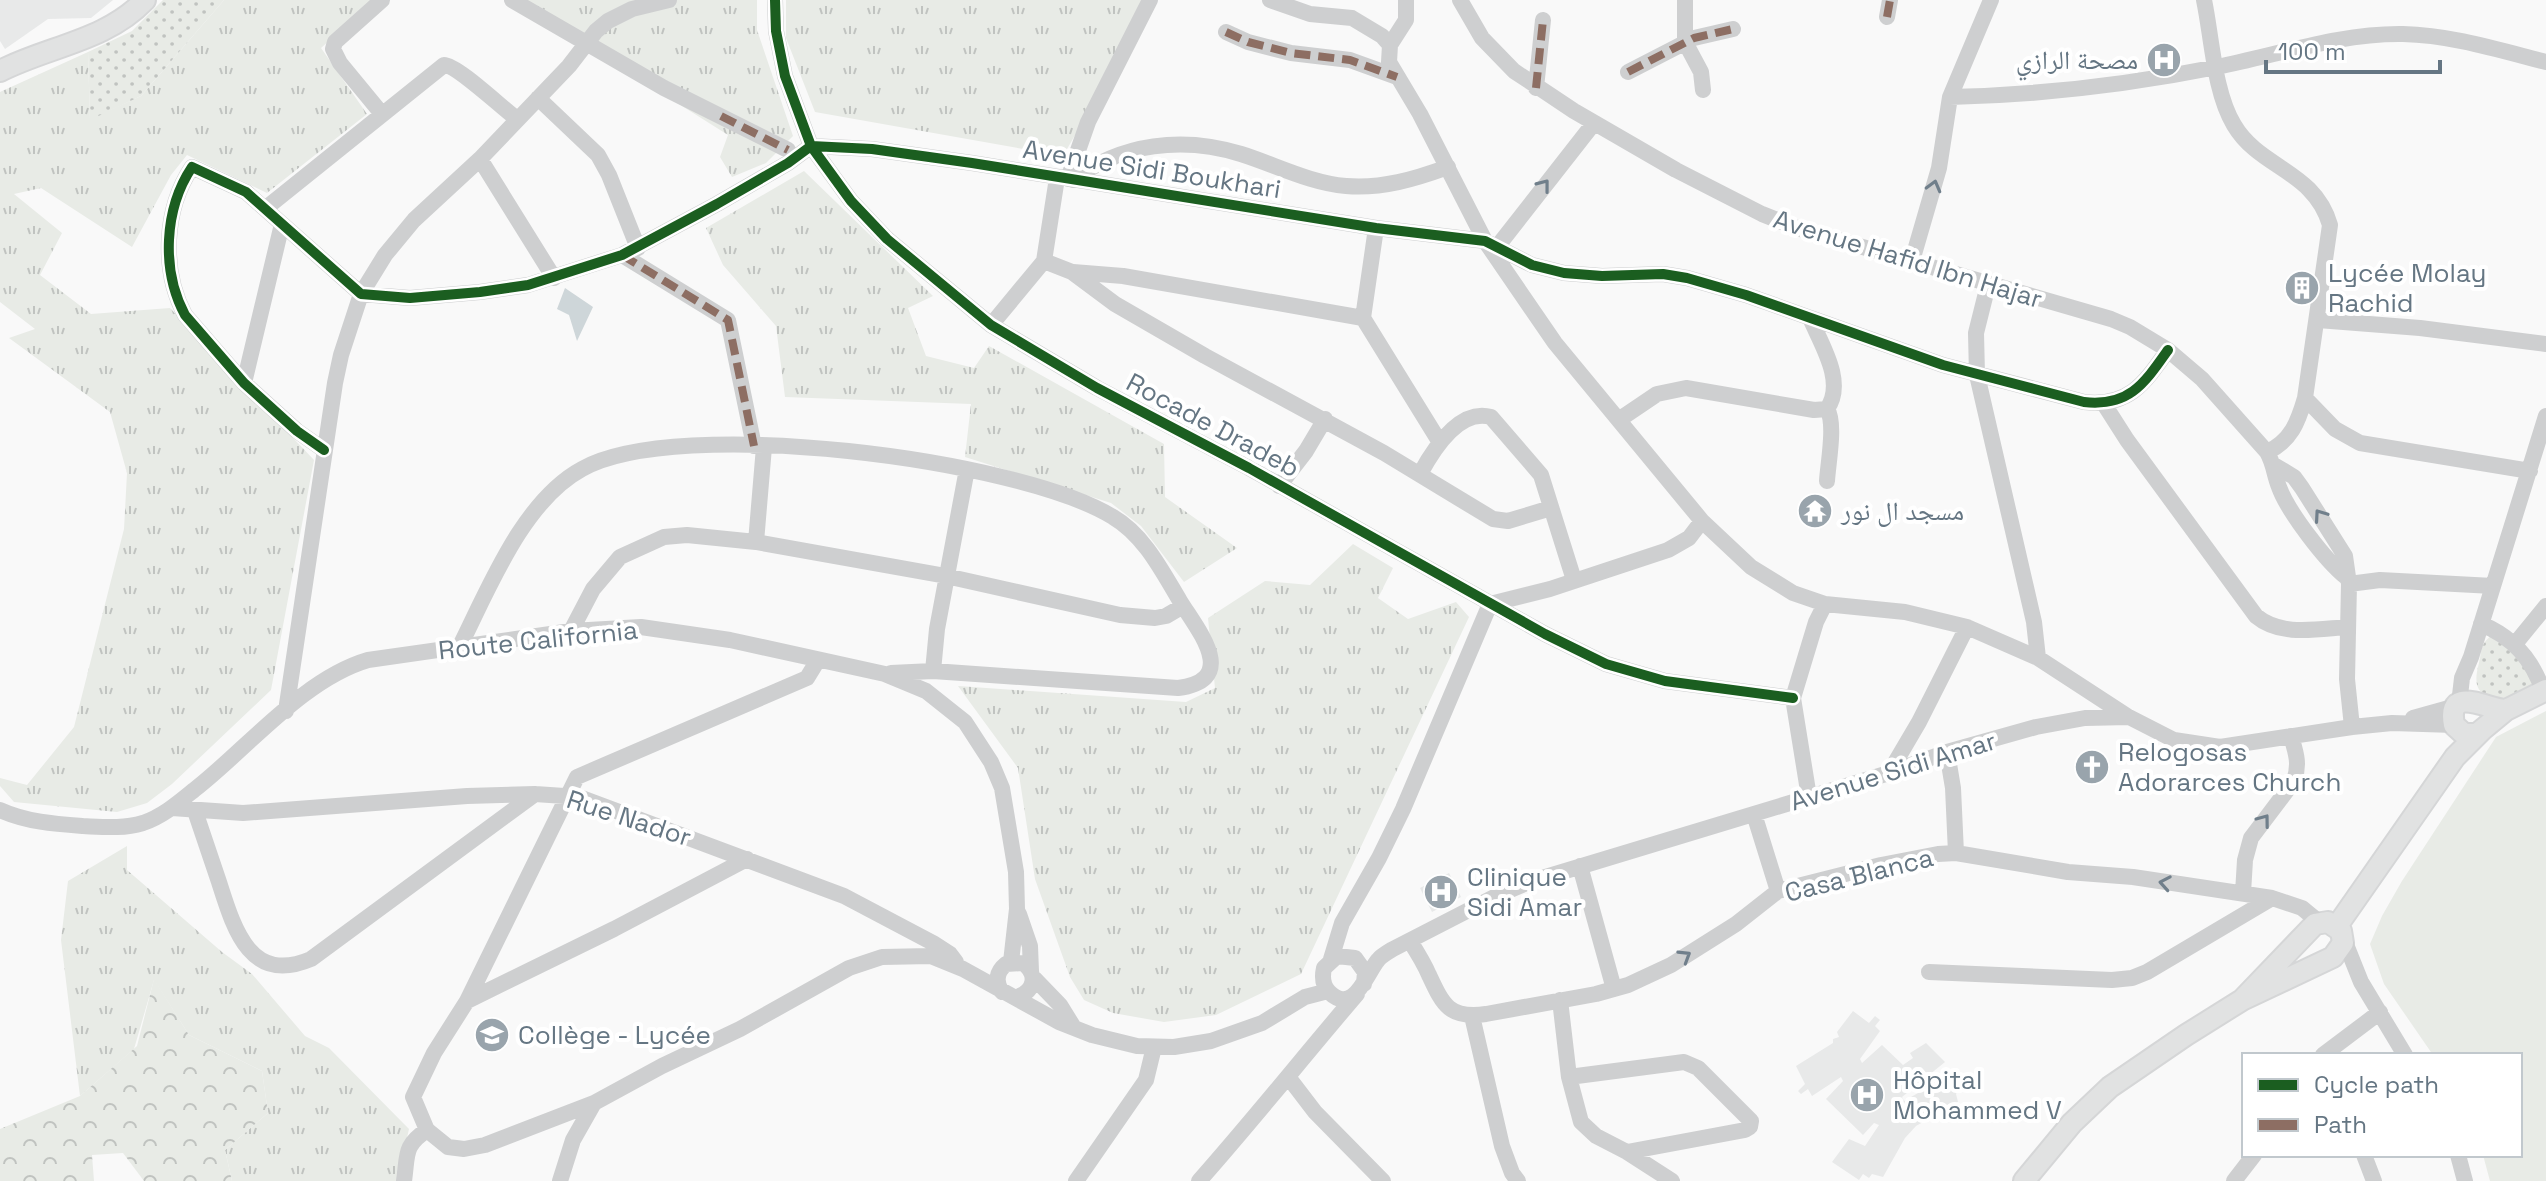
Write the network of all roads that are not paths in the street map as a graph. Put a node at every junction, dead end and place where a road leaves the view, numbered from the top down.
1 (145, 0) edge
2 (382, 0) edge
3 (512, 0) edge
4 (669, 0) edge
5 (775, 0) edge
6 (1150, 0) edge
7 (1270, 0) edge
8 (1406, 0) edge
9 (1460, 0) edge
10 (1685, 0) edge
11 (1991, 0) edge
12 (2204, 0) edge
13 (1543, 20) dead end
14 (1733, 29) dead end
15 (1226, 32) dead end
16 (1685, 42) junction
17 (588, 44) junction
18 (1390, 45) junction
19 (2546, 62) edge
20 (2217, 67) junction
21 (0, 71) edge
22 (1628, 72) dead end
23 (1397, 77) junction
24 (1536, 88) junction
25 (1703, 90) dead end
26 (1950, 97) junction
27 (538, 98) junction
28 (382, 114) junction
29 (517, 119) junction
30 (1594, 123) junction
31 (811, 146) junction
32 (788, 150) dead end
33 (480, 159) junction
34 (1448, 167) junction
35 (1066, 179) junction
36 (266, 208) junction
37 (282, 224) junction
38 (1376, 228) junction
39 (1491, 244) junction
40 (630, 252) junction
41 (1044, 261) junction
42 (1912, 261) junction
43 (1072, 272) junction
44 (1123, 276) junction
45 (554, 278) junction
46 (1988, 285) junction
47 (361, 294) junction
48 (1115, 304) junction
49 (1363, 318) junction
50 (1810, 318) junction
51 (2318, 320) junction
52 (991, 325) junction
53 (2546, 344) edge
54 (2168, 350) junction
55 (1977, 375) junction
56 (244, 383) junction
57 (2305, 398) junction
58 (2104, 404) junction
59 (1827, 409) junction
60 (2546, 416) edge
61 (1325, 419) junction
62 (1620, 419) junction
63 (1439, 441) junction
64 (759, 447) junction
65 (324, 450) junction
66 (2271, 458) junction
67 (967, 469) junction
68 (2530, 471) junction
69 (1420, 474) junction
70 (1827, 481) dead end
71 (1279, 486) junction
72 (1551, 508) junction
73 (1702, 521) junction
74 (756, 542) junction
75 (946, 576) junction
76 (1574, 580) junction
77 (2347, 581) junction
78 (2493, 586) junction
79 (1490, 604) junction
80 (1825, 604) junction
81 (1183, 606) junction
82 (2546, 606) edge
83 (2481, 624) junction
84 (1967, 627) junction
85 (2348, 627) junction
86 (571, 631) junction
87 (2515, 644) junction
88 (460, 646) junction
89 (2038, 658) junction
90 (818, 660) junction
91 (933, 671) junction
92 (885, 674) junction
93 (2545, 690) edge
94 (1793, 698) junction
95 (2465, 710) junction
96 (2506, 710) junction
97 (286, 711) junction
98 (2129, 717) junction
99 (2352, 727) junction
100 (2483, 728) junction
101 (2291, 736) junction
102 (1947, 752) junction
103 (2455, 757) junction
104 (1889, 773) junction
105 (535, 794) junction
106 (567, 796) junction
107 (1809, 797) junction
108 (172, 808) junction
109 (0, 810) edge
110 (195, 811) junction
111 (1754, 814) junction
112 (1956, 853) junction
113 (747, 859) junction
114 (1580, 866) junction
115 (1778, 891) junction
116 (2243, 893) junction
117 (2272, 898) junction
118 (1017, 909) junction
119 (908, 930) junction
120 (2326, 930) junction
121 (1338, 936) junction
122 (1410, 941) junction
123 (907, 955) junction
124 (1354, 958) junction
125 (2330, 958) junction
126 (1331, 959) junction
127 (1378, 959) junction
128 (1007, 964) junction
129 (960, 968) junction
130 (1929, 972) dead end
131 (1032, 974) junction
132 (1322, 974) junction
133 (2361, 982) junction
134 (1360, 989) junction
135 (1614, 989) junction
136 (1331, 993) junction
137 (1010, 994) junction
138 (1305, 997) junction
139 (1560, 1000) junction
140 (2242, 1000) junction
141 (467, 1001) junction
142 (2380, 1012) junction
143 (1472, 1016) junction
144 (1332, 1023) junction
145 (1073, 1026) junction
146 (1154, 1047) junction
147 (2326, 1053) edge
148 (2404, 1053) edge
149 (1569, 1077) junction
150 (1289, 1078) junction
151 (594, 1103) junction
152 (427, 1130) junction
153 (1627, 1152) junction
154 (2252, 1157) edge
155 (2365, 1157) edge
156 (2459, 1157) edge
157 (409, 1178) edge
158 (560, 1181) edge
159 (1076, 1181) edge
160 (1199, 1181) edge
161 (1383, 1181) edge
162 (1518, 1181) edge
163 (1672, 1181) edge
164 (2024, 1181) edge
165 (2234, 1181) edge
166 (2374, 1181) edge
167 (2465, 1181) edge

1 - 21 main road
2 - 28 street
3 - 17 street
4 - 17 street
5 - 31 street, Rocade Dradeb
6 - 35 street
7 - 18 street
8 - 18 street
9 - 24 street, Avenue Hafid Ibn Hajar
10 - 16 street
11 - 26 street
12 - 20 street
13 - 24 street
14 - 16 street
15 - 23 street
16 - 22 street
16 - 25 street
17 - 27 street
17 - 32 street
18 - 23 street
19 - 20 street
20 - 26 street
20 - 51 street
23 - 34 street
24 - 30 street, Avenue Hafid Ibn Hajar
42 -> 26 street
27 - 29 street
27 - 40 street
28 - 29 street
28 - 36 street
29 - 33 street
39 -> 30 street
30 - 42 street, Avenue Hafid Ibn Hajar
31 - 35 street, Avenue Sidi Boukhari
31 - 40 street
31 - 52 street, Rocade Dradeb
33 - 45 street
33 - 47 street
34 - 35 street
34 - 39 street
35 - 38 street, Avenue Sidi Boukhari
35 - 41 street
36 - 37 street
36 - 56 street
37 - 47 street
37 - 56 street
38 - 39 street, Avenue Sidi Boukhari
38 - 49 street
39 - 50 street
39 - 62 street
40 - 45 street
40 - 64 street
41 - 43 street
41 - 52 street
42 - 46 street, Avenue Hafid Ibn Hajar
43 - 44 street
43 - 48 street
44 - 48 street
44 - 49 street
45 - 47 street
46 - 54 street, Avenue Hafid Ibn Hajar
46 - 55 street
47 - 65 street
48 - 61 street
49 - 63 street
50 - 55 street
50 - 59 street
51 - 53 street
51 - 57 street
52 - 71 street, Rocade Dradeb
54 - 58 street
54 - 66 street, Avenue Hafid Ibn Hajar
55 - 58 street
55 - 89 street
56 - 65 street
57 - 66 street
57 - 68 street
58 - 85 street
59 - 62 street
59 - 70 street
60 - 68 street
61 - 69 street
61 - 71 street
62 - 73 street
63 - 69 street
63 - 72 street
64 - 67 street
64 - 74 street
64 - 88 street
65 - 97 street
66 - 77 street
67 - 75 street
67 - 81 street
68 - 78 street
69 - 72 street
71 - 79 street, Rocade Dradeb
72 - 76 street
73 - 76 street
73 - 80 street
74 - 75 street
74 - 86 street
75 - 81 street
75 - 91 street
76 - 79 street
77 - 78 street
77 - 85 street
78 - 83 street
79 - 94 street, Rocade Dradeb
79 - 121 street
80 - 84 street
80 - 94 street
81 - 91 street
82 - 87 street
83 - 87 street
83 - 95 street
84 - 89 street
84 - 104 street
85 - 99 street
86 - 88 street, Route California
86 - 90 street, Route California
87 - 93 street
88 - 97 street, Route California
89 - 98 street
90 - 92 street, Route California
90 - 106 street
91 - 92 street
92 - 118 street, Route California
93 - 96 main road
94 - 107 street
95 - 96 main road
95 - 99 street, Avenue Sidi Amar
95 - 100 main road
95 - 103 main road
96 - 100 main road
97 - 108 street, Route California
98 - 101 street, Avenue Sidi Amar
98 - 102 street, Avenue Sidi Amar
99 - 101 street, Avenue Sidi Amar
100 - 103 main road
116 -> 101 street
102 - 104 street, Avenue Sidi Amar
102 - 112 street
103 - 120 main road
104 - 107 street, Avenue Sidi Amar
105 - 106 street, Rue Nador
105 - 110 street, Rue Nador
105 - 110 street
106 - 113 street, Rue Nador
106 - 141 street
107 - 111 street, Avenue Sidi Amar
108 - 109 street, Route California
108 - 110 street, Rue Nador
111 - 114 street, Avenue Sidi Amar
111 - 115 street
112 - 115 street, Casa Blanca
116 -> 112 street, Casa Blanca
113 - 119 street, Rue Nador
113 - 141 street
114 - 122 street, Avenue Sidi Amar
114 - 135 street
135 -> 115 street, Casa Blanca
116 - 117 street, Casa Blanca
117 - 120 street, Casa Blanca
117 - 130 street
118 - 128 street, Route California
118 - 131 street, Route California
119 - 123 street
119 - 129 street, Rue Nador
120 - 125 main road
120 - 125 main road
120 - 133 street
120 - 140 main road
121 - 124 street
121 - 126 street
122 - 127 street
122 - 143 street
123 - 129 street
123 - 151 street
124 - 126 street
124 - 127 street
124 - 134 street
125 - 133 street
125 - 140 main road
126 - 132 street
127 - 134 street
128 - 129 street
128 - 131 street
128 - 137 street
129 - 137 street
131 - 137 street
131 - 145 street
132 - 136 street
132 - 138 street
133 - 142 street
134 - 136 street
134 - 144 street
135 - 139 street, Casa Blanca
136 - 138 street
136 - 144 street
137 - 145 street
138 - 146 street
139 - 143 street, Casa Blanca
139 - 149 street
140 - 164 main road
141 - 152 street
142 - 147 street
142 - 148 street
143 - 162 street
144 - 150 street
145 - 146 street
146 - 159 street
149 - 153 street
149 - 153 street
150 - 160 street
150 - 161 street
151 - 152 street
151 - 158 street
152 - 157 street
153 - 163 street
154 - 165 street
155 - 166 street
156 - 167 street

